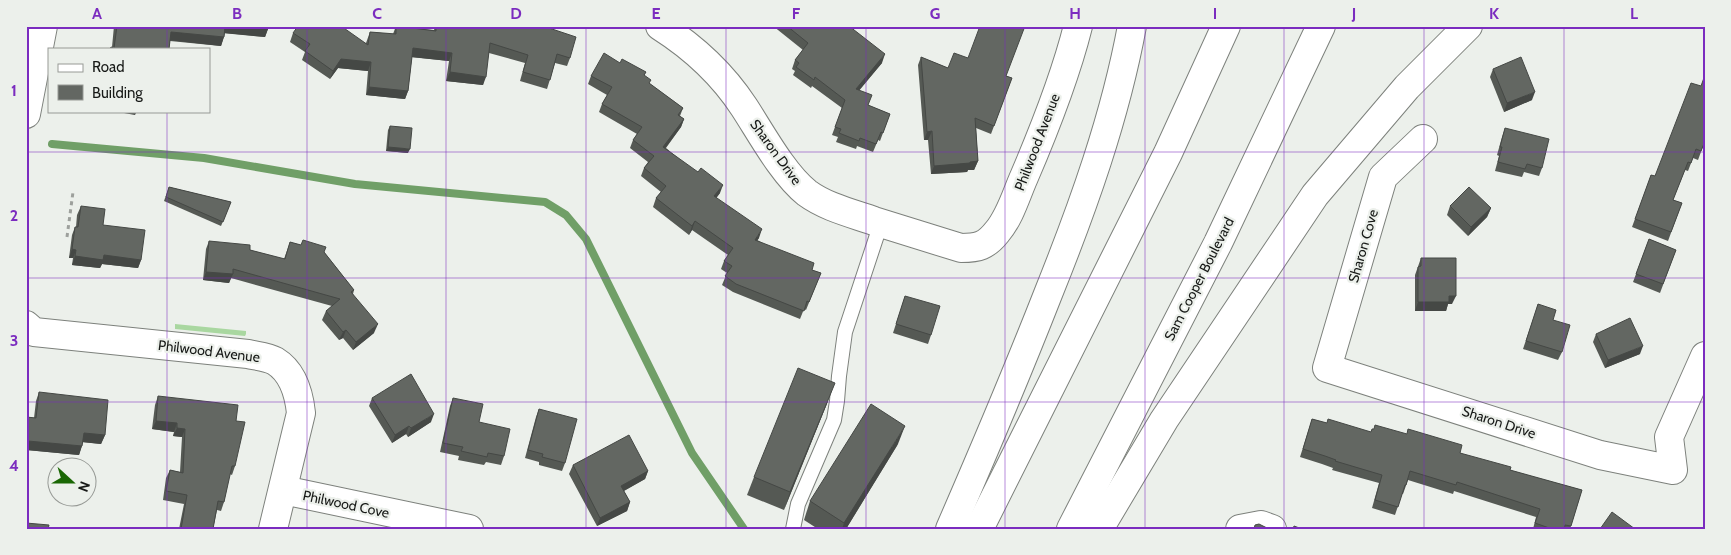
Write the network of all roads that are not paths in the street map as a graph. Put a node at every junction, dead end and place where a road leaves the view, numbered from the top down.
1 (43, 26) edge
2 (660, 26) edge
3 (1078, 26) edge
4 (1132, 26) edge
5 (1226, 26) edge
6 (1321, 26) edge
7 (1468, 26) edge
8 (26, 114) edge
9 (1423, 139) dead end
10 (881, 223) junction
11 (979, 248) joint
12 (26, 325) edge
13 (1705, 356) edge
14 (1328, 368) joint
15 (282, 490) junction
16 (273, 529) edge
17 (469, 529) edge
18 (793, 529) edge
19 (950, 529) edge
20 (979, 529) edge
21 (1071, 529) edge
22 (1099, 529) edge
23 (1240, 529) edge
24 (1272, 529) edge

1 - 8 main road
2 - 10 main road, Sharon Drive
3 - 11 main road, Philwood Avenue
4 - 19 main road
5 - 20 main road
6 - 21 main road, Sam Cooper Boulevard
7 - 22 main road
9 - 14 main road, Sharon Cove
10 - 11 main road, Sharon Drive
10 - 18 lane
12 - 15 main road, Philwood Avenue
13 - 14 main road, Sharon Drive
15 - 16 main road, Philwood Avenue
15 - 17 main road, Philwood Cove
23 - 24 main road

